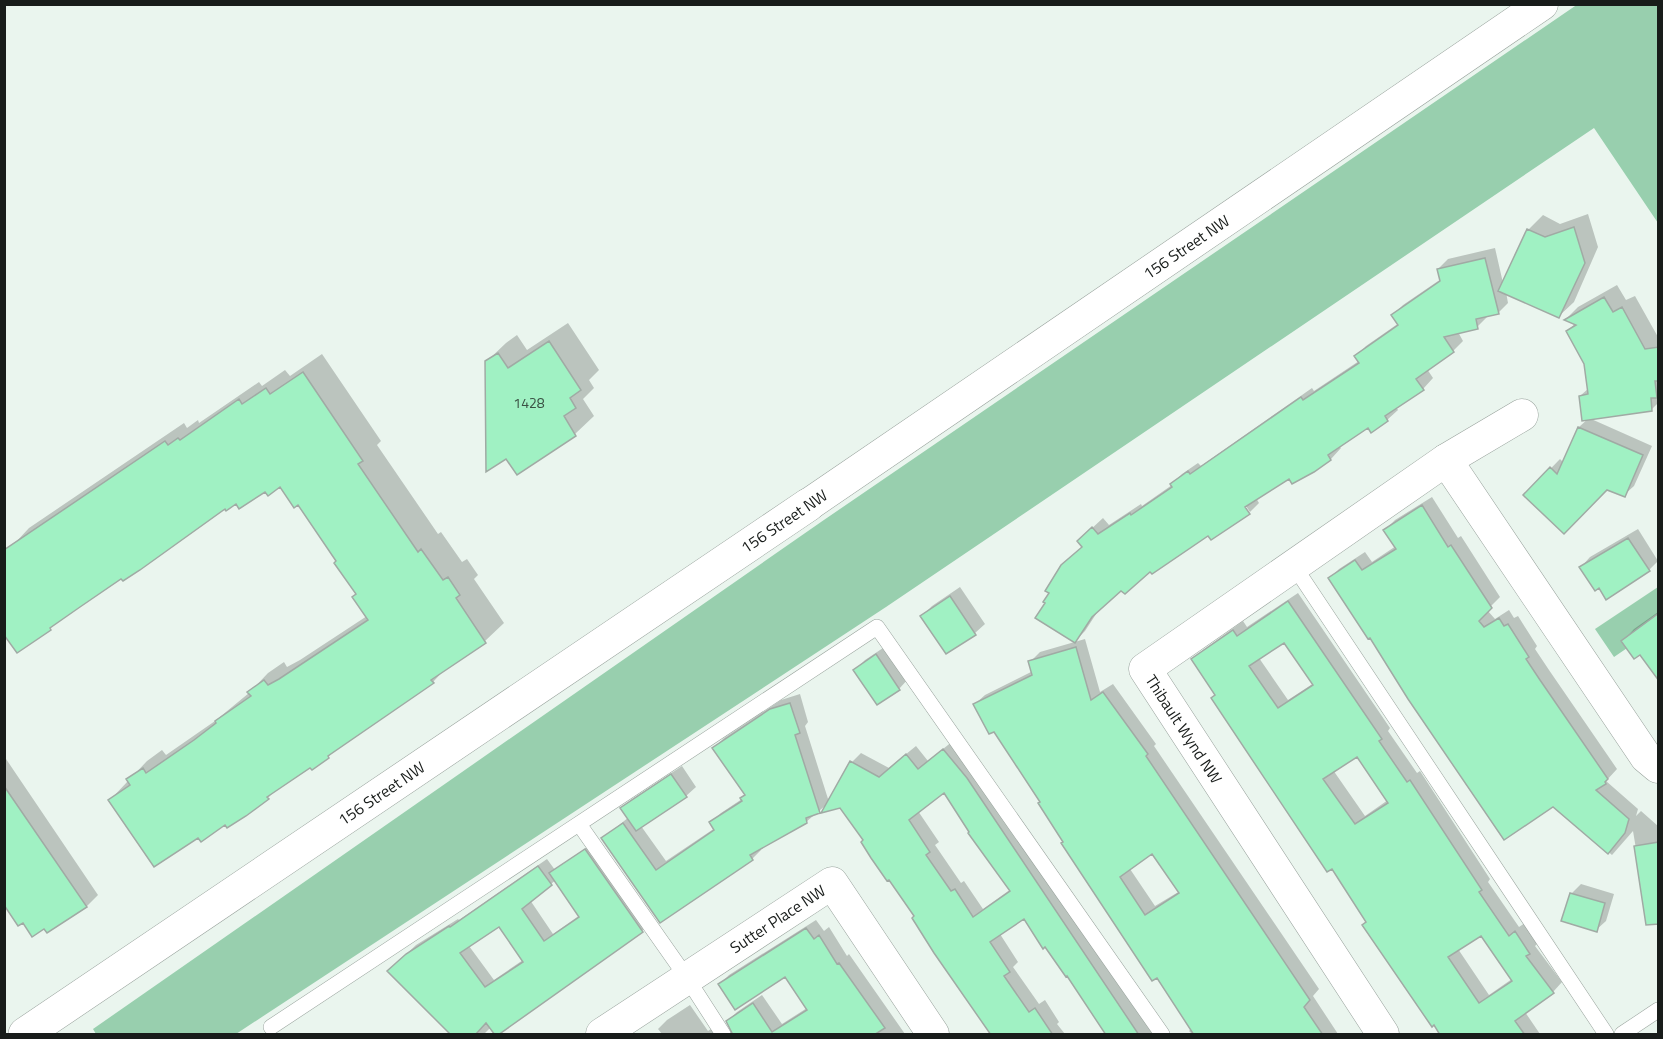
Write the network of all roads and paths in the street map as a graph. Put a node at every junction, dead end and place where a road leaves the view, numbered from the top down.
1 (1542, 4) edge
2 (1522, 415) dead end
3 (1446, 460) junction
4 (808, 505) joint
5 (1294, 566) junction
6 (1659, 767) edge
7 (579, 824) junction
8 (687, 978) junction
9 (1659, 1010) edge
10 (36, 1031) edge
11 (269, 1032) edge
12 (602, 1035) edge
13 (723, 1035) edge
14 (933, 1035) edge
15 (1162, 1035) edge
16 (1383, 1035) edge
17 (1606, 1035) edge
18 (1622, 1035) edge

1 - 4 street, 156 Street NW
2 - 3 street, Thibault Wynd NW
3 - 5 street, Thibault Wynd NW
3 - 6 street
4 - 10 street, 156 Street NW
5 - 16 street, Thibault Wynd NW
5 - 17 lane
7 - 8 lane
7 - 11 lane
7 - 15 lane
8 - 12 street, Sutter Place NW
8 - 13 lane
8 - 14 street, Sutter Place NW
9 - 18 lane

